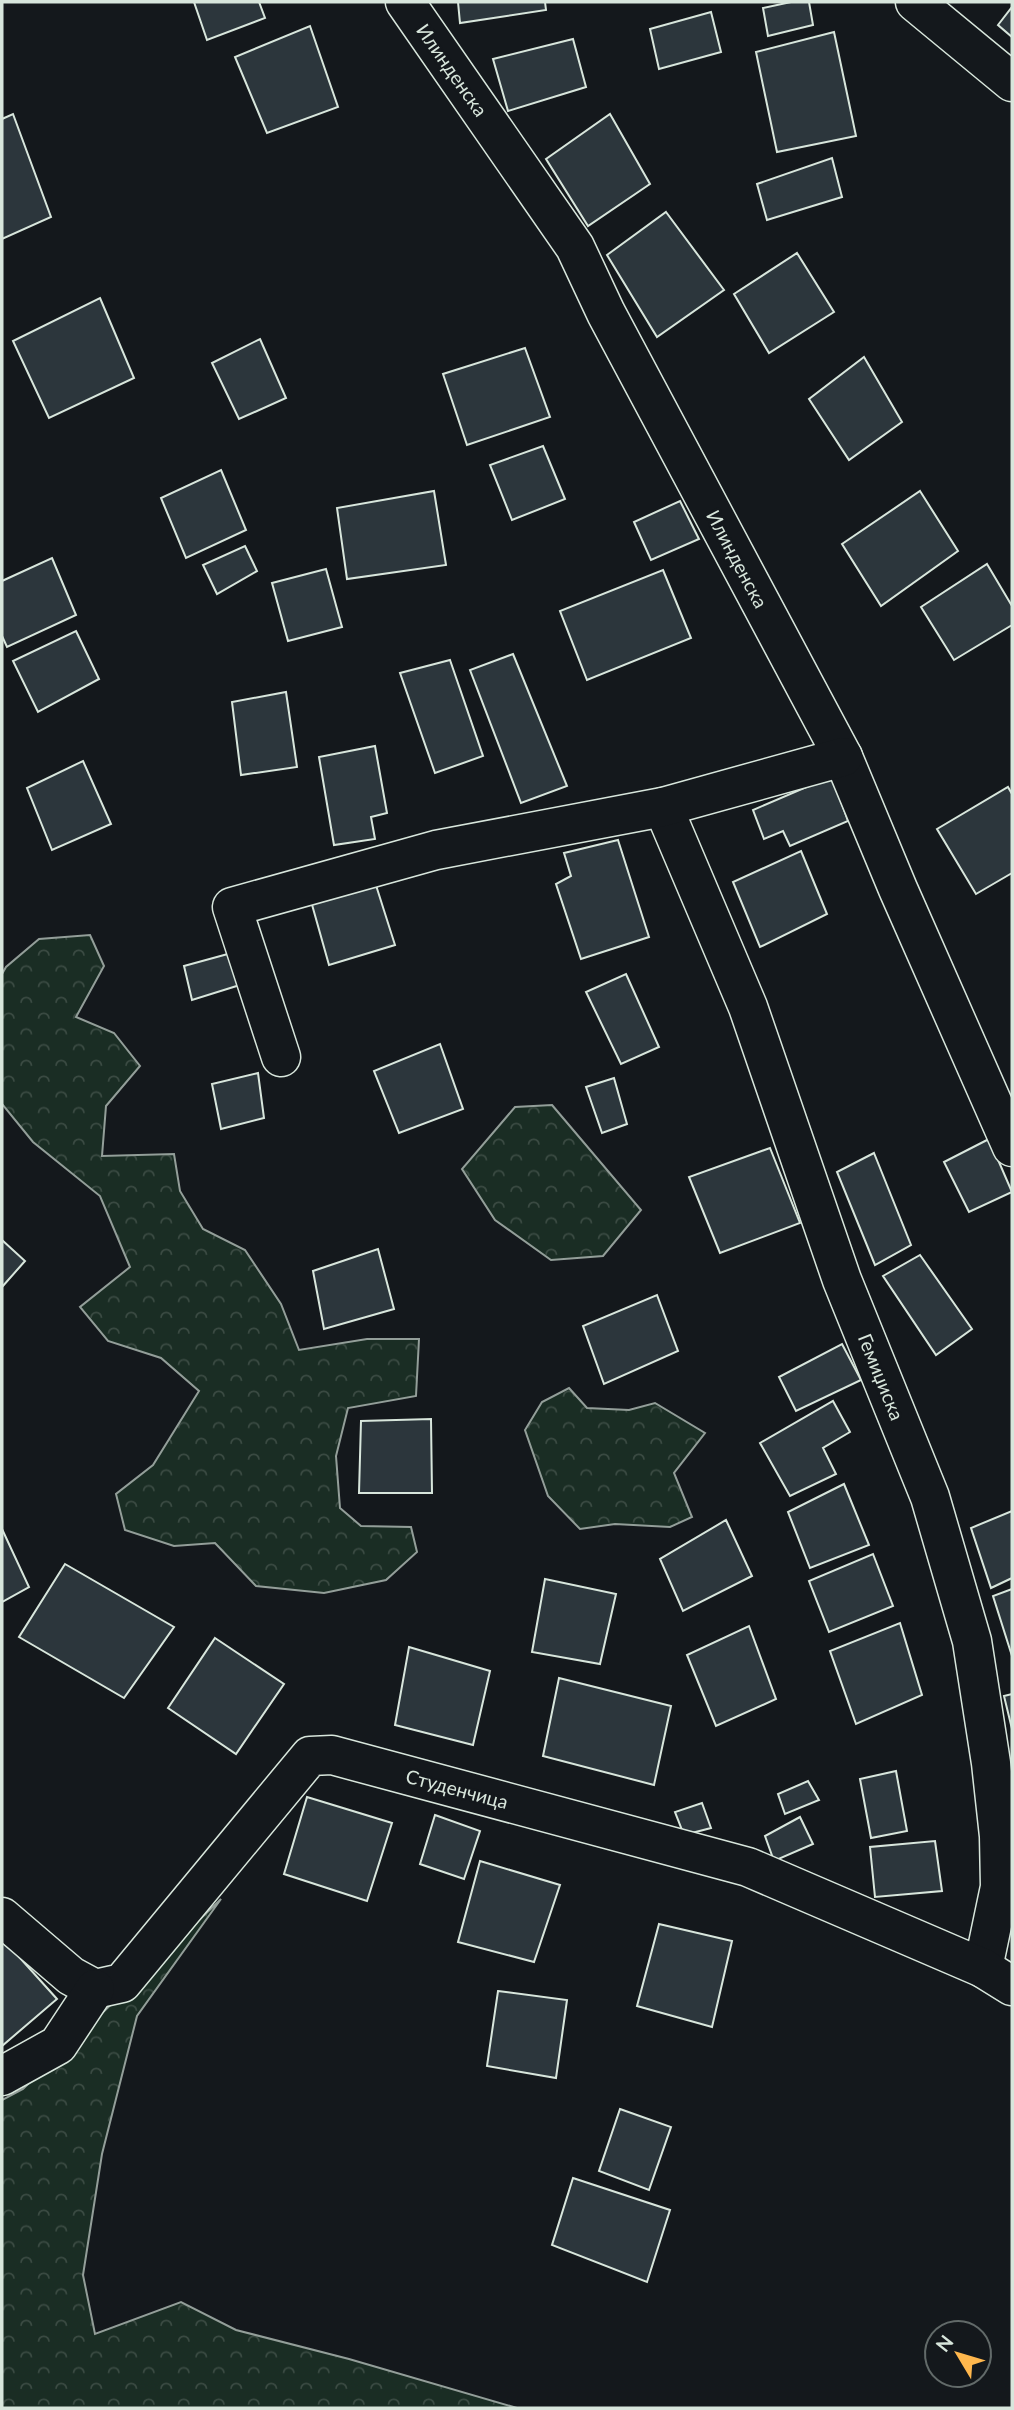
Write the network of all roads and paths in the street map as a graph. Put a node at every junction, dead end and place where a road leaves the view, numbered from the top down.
1 (405, 2) edge
2 (915, 2) edge
3 (1012, 82) edge
4 (843, 757) junction
5 (663, 807) junction
6 (281, 1058) dead end
7 (1012, 1147) edge
8 (2, 1917) edge
9 (998, 1977) edge
10 (95, 1989) junction
11 (2, 2076) edge

1 - 4 street, Илинденска
2 - 3 street
4 - 5 street
4 - 7 street, Илинденска
5 - 6 street
5 - 9 street, Гемиџиска
8 - 10 street
9 - 10 street, Студенчица
10 - 11 street

